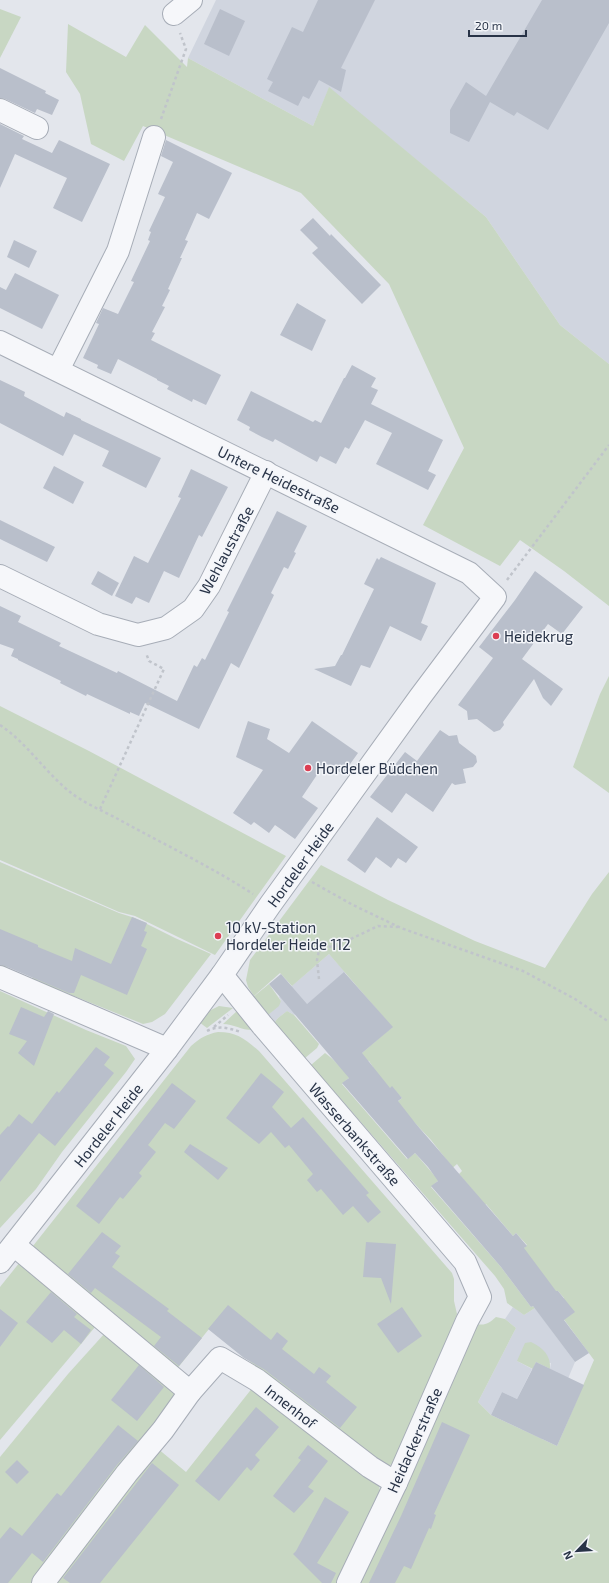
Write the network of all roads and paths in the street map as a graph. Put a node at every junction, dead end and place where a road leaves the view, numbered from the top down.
1 (191, 0) edge
2 (174, 14) joint
3 (0, 110) edge
4 (37, 128) dead end
5 (154, 137) joint
6 (0, 342) edge
7 (58, 370) junction
8 (609, 445) edge
9 (266, 472) junction
10 (0, 576) edge
11 (494, 597) junction
12 (138, 635) junction
13 (0, 725) edge
14 (100, 809) junction
15 (294, 872) junction
16 (270, 905) junction
17 (401, 928) junction
18 (222, 975) junction
19 (0, 977) edge
20 (319, 979) dead end
21 (609, 1022) edge
22 (206, 1032) dead end
23 (245, 1034) dead end
24 (167, 1049) junction
25 (14, 1245) junction
26 (0, 1262) edge
27 (480, 1298) joint
28 (190, 1392) junction
29 (396, 1483) junction
30 (43, 1583) edge
31 (348, 1583) edge

1 - 2 street
2 - 5 path
3 - 4 street
5 - 7 street
6 - 7 street, Untere Heidestraße
7 - 9 street, Untere Heidestraße
8 - 11 path
9 - 11 street, Untere Heidestraße
9 - 12 street, Wehlaustraße
10 - 12 street, Wehlaustraße
11 - 15 street, Hordeler Heide
12 - 14 path
13 - 14 path
14 - 16 path
15 - 16 street, Hordeler Heide
15 - 17 path
16 - 18 street, Hordeler Heide
17 - 20 path
17 - 21 path
18 - 24 street, Hordeler Heide
18 - 27 street, Wasserbankstraße
19 - 24 street
22 - 23 path
24 - 25 street, Hordeler Heide
25 - 26 street, Hordeler Heide
25 - 28 street
27 - 29 street, Heidackerstraße
28 - 29 street, Innenhof
28 - 30 street, Innenhof
29 - 31 street, Heidackerstraße

